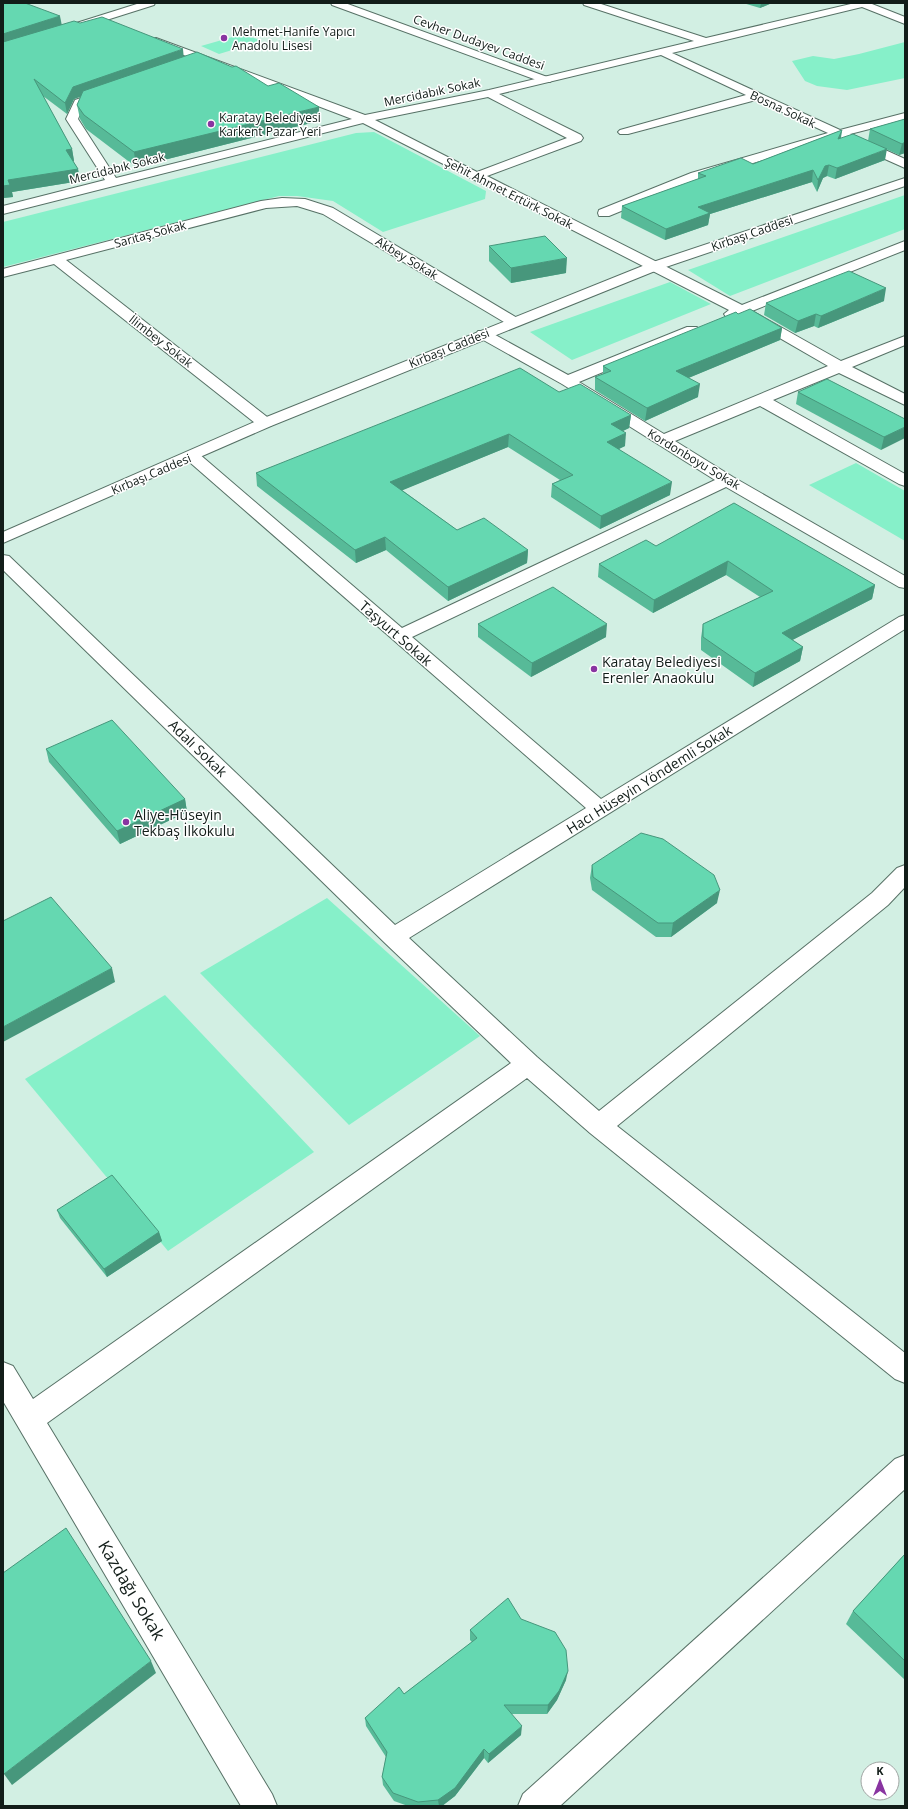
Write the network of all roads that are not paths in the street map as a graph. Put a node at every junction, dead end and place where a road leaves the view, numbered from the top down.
1 (150, 3) edge
2 (336, 3) edge
3 (588, 3) edge
4 (865, 4) edge
5 (817, 5) dead end
6 (836, 11) junction
7 (100, 18) junction
8 (905, 21) edge
9 (114, 24) edge
10 (62, 30) edge
11 (144, 36) edge
12 (707, 42) junction
13 (662, 52) junction
14 (202, 60) junction
15 (188, 64) edge
16 (546, 80) junction
17 (115, 90) edge
18 (489, 93) junction
19 (756, 96) junction
20 (905, 116) edge
21 (364, 119) junction
22 (624, 132) dead end
23 (838, 134) junction
24 (905, 164) edge
25 (477, 176) junction
26 (905, 182) edge
27 (113, 183) junction
28 (297, 201) joint
29 (3, 210) edge
30 (604, 213) dead end
31 (905, 244) edge
32 (56, 259) junction
33 (656, 266) junction
34 (3, 273) edge
35 (741, 310) junction
36 (719, 319) edge
37 (514, 322) junction
38 (704, 325) edge
39 (483, 334) junction
40 (905, 340) edge
41 (842, 367) junction
42 (567, 381) junction
43 (761, 400) junction
44 (905, 400) edge
45 (265, 423) junction
46 (662, 441) junction
47 (192, 456) junction
48 (727, 480) junction
49 (905, 481) edge
50 (3, 538) edge
51 (3, 560) edge
52 (905, 583) edge
53 (905, 621) edge
54 (399, 636) junction
55 (600, 809) junction
56 (905, 873) edge
57 (393, 937) junction
58 (528, 1064) junction
59 (599, 1126) junction
60 (905, 1370) edge
61 (3, 1375) edge
62 (30, 1418) junction
63 (905, 1470) edge
64 (260, 1806) edge
65 (535, 1806) edge

1 - 7 street
2 - 16 street, Cevher Dudayev Caddesi
3 - 12 street
4 - 6 street, Mercidabık Sokak
4 - 8 street
5 - 6 street
6 - 12 street, Mercidabık Sokak
7 - 9 street
7 - 10 street
11 - 14 street, Şehit Ahmet Ertürk Sokak
12 - 13 street, Mercidabık Sokak
13 - 16 street, Mercidabık Sokak
13 - 19 street, Bosna Sokak
14 - 15 street
14 - 21 street, Şehit Ahmet Ertürk Sokak
16 - 18 street, Mercidabık Sokak
17 - 27 street
18 - 21 street, Mercidabık Sokak
18 - 25 street
19 - 22 street
19 - 23 street, Bosna Sokak
20 - 23 street
21 - 25 street, Şehit Ahmet Ertürk Sokak
21 - 27 street, Mercidabık Sokak
23 - 24 street, Bosna Sokak
23 - 30 street
25 - 33 street, Şehit Ahmet Ertürk Sokak
26 - 33 street, Kırbaşı Caddesi
27 - 29 street, Mercidabık Sokak
28 - 32 street, Sarıtaş Sokak
28 - 37 street, Akbey Sokak
31 - 35 street
32 - 34 street, Sarıtaş Sokak
32 - 45 street, İlimbey Sokak
33 - 35 street, Şehit Ahmet Ertürk Sokak
33 - 37 street, Kırbaşı Caddesi
35 - 36 street
35 - 41 street, Şehit Ahmet Ertürk Sokak
37 - 39 street, Kırbaşı Caddesi
38 - 42 street
39 - 42 street, Kordonboyu Sokak
39 - 45 street, Kırbaşı Caddesi
40 - 41 street
41 - 43 street
41 - 44 street, Şehit Ahmet Ertürk Sokak
42 - 46 street, Kordonboyu Sokak
43 - 46 street
43 - 49 street
45 - 47 street, Kırbaşı Caddesi
46 - 48 street, Kordonboyu Sokak
47 - 50 street, Kırbaşı Caddesi
47 - 54 street, Taşyurt Sokak
48 - 52 street, Kordonboyu Sokak
48 - 54 street
51 - 57 street, Adalı Sokak
53 - 55 street, Hacı Hüseyin Yöndemli Sokak
54 - 55 street, Taşyurt Sokak
55 - 57 street, Hacı Hüseyin Yöndemli Sokak
56 - 59 street
57 - 58 street, Adalı Sokak
58 - 59 street, Adalı Sokak
58 - 62 street
59 - 60 street, Adalı Sokak
61 - 62 street, Kazdağı Sokak
62 - 64 street, Kazdağı Sokak
63 - 65 street

